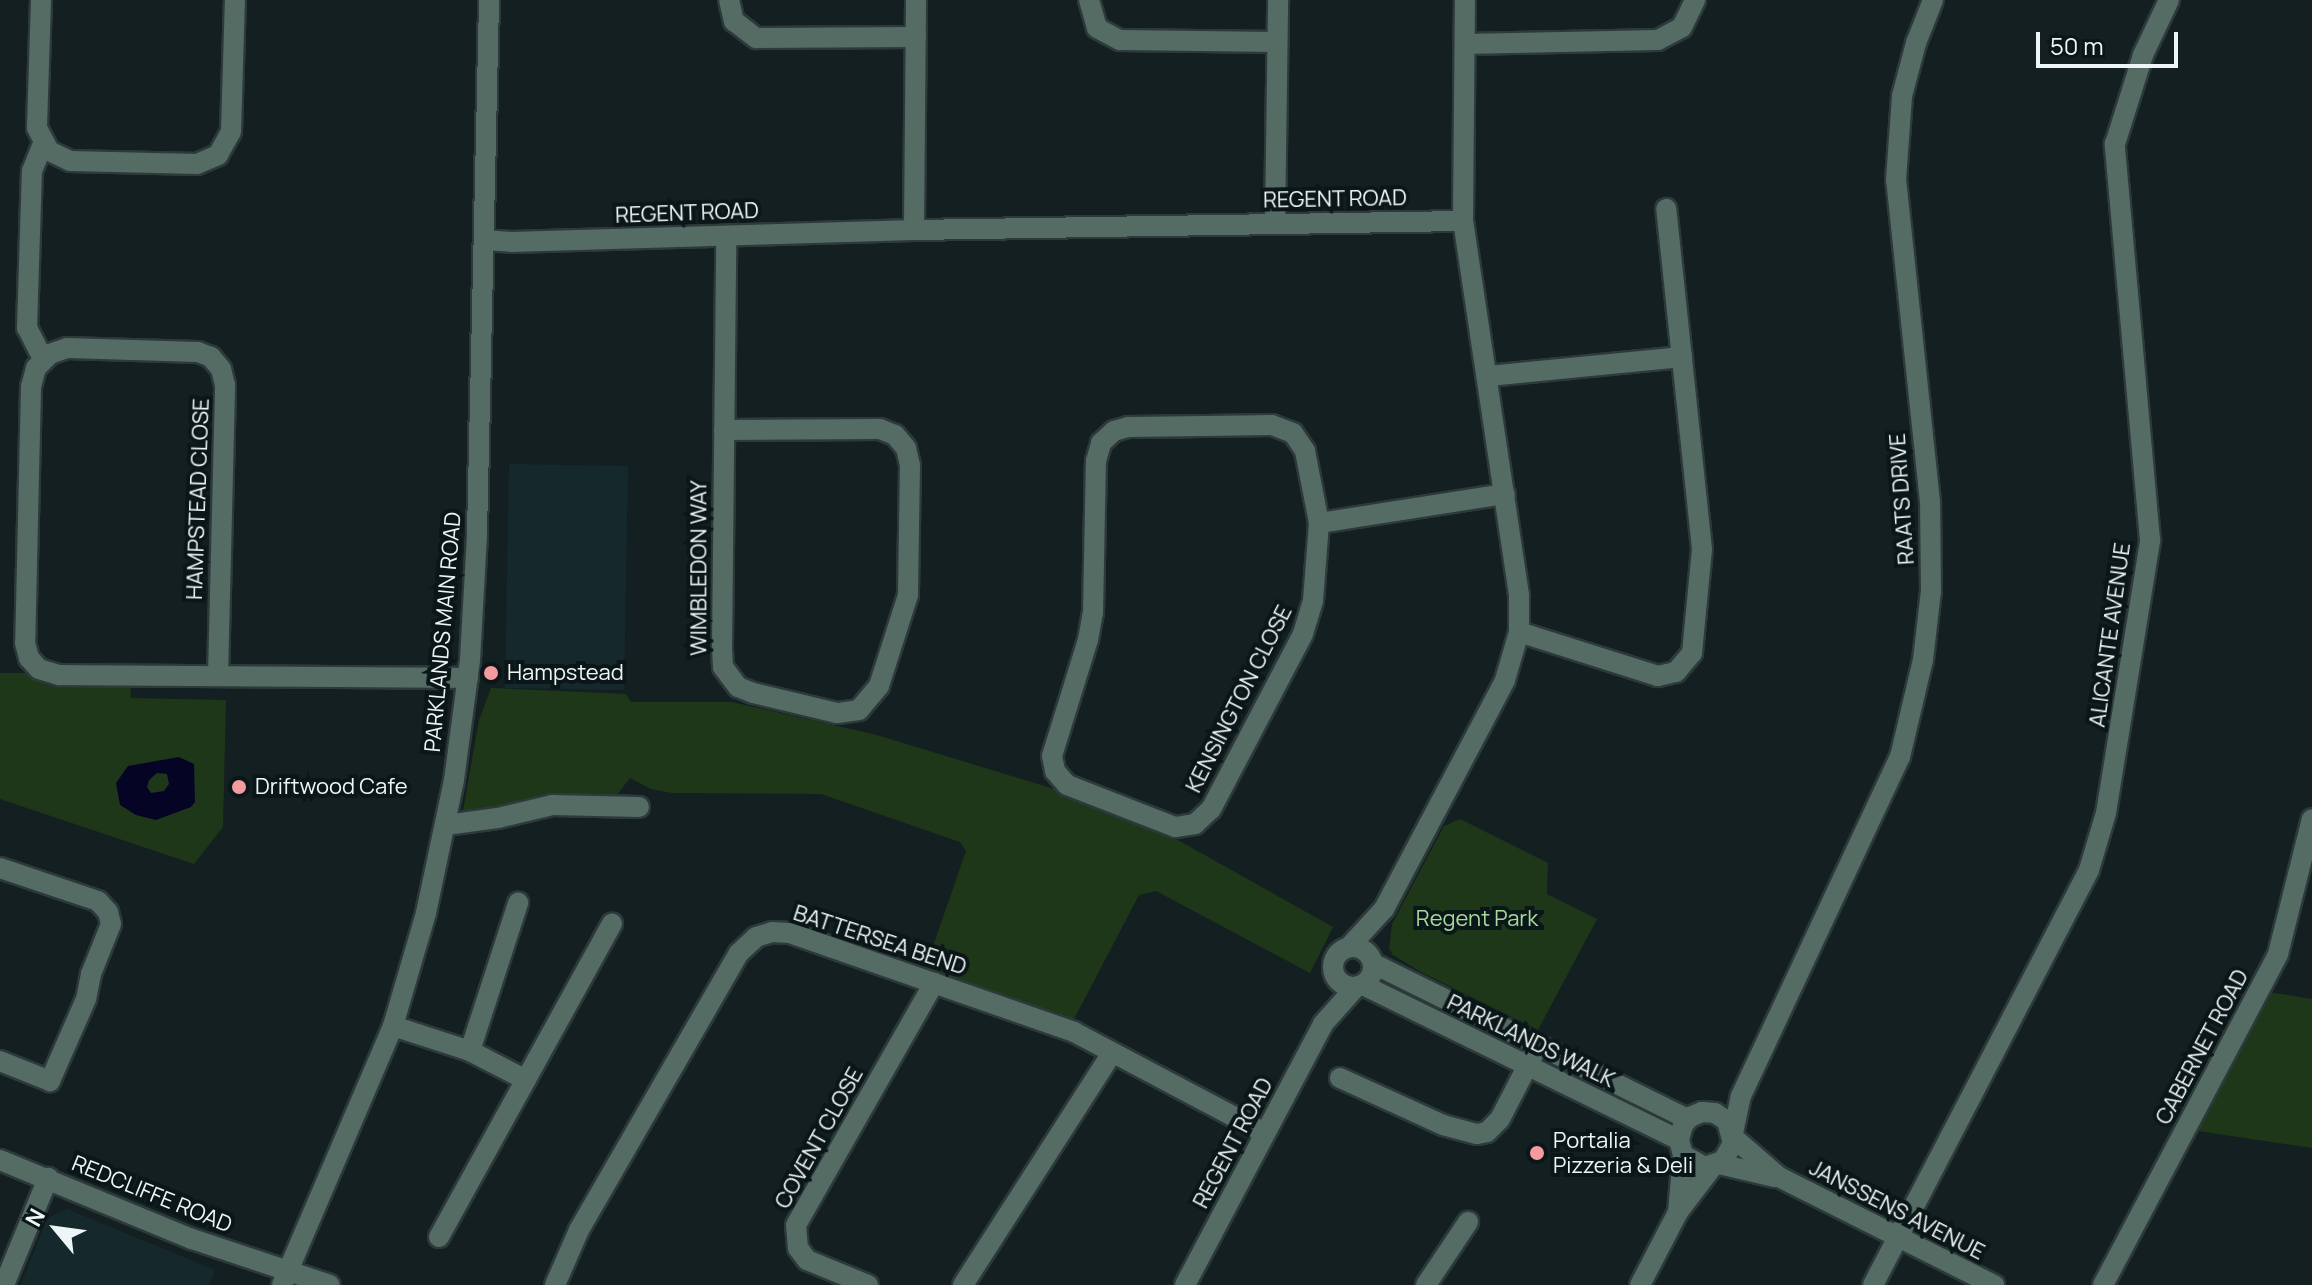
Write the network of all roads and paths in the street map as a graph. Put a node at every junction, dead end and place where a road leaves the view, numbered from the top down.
1 (41, 0) edge
2 (235, 0) edge
3 (489, 0) edge
4 (729, 0) edge
5 (916, 0) edge
6 (1089, 0) edge
7 (1278, 0) edge
8 (1465, 0) edge
9 (1695, 0) edge
10 (1933, 0) edge
11 (2169, 0) edge
12 (916, 37) junction
13 (1277, 42) junction
14 (1465, 44) junction
15 (43, 144) junction
16 (1666, 209) dead end
17 (1463, 221) junction
18 (1275, 224) junction
19 (914, 230) junction
20 (726, 236) junction
21 (484, 240) junction
22 (1682, 357) junction
23 (43, 359) junction
24 (1488, 376) junction
25 (724, 430) junction
26 (1505, 494) junction
27 (1319, 523) junction
28 (1519, 632) junction
29 (218, 676) junction
30 (468, 678) junction
31 (639, 807) dead end
32 (2312, 819) edge
33 (446, 825) junction
34 (0, 868) edge
35 (2303, 897) edge
36 (518, 903) dead end
37 (1384, 909) junction
38 (612, 924) dead end
39 (1349, 947) junction
40 (1373, 960) junction
41 (1334, 973) junction
42 (1796, 974) junction
43 (934, 983) junction
44 (1360, 986) junction
45 (1323, 1024) junction
46 (393, 1026) junction
47 (1539, 1044) junction
48 (470, 1051) junction
49 (1112, 1053) junction
50 (0, 1061) edge
51 (1528, 1066) junction
52 (1340, 1078) dead end
53 (526, 1080) junction
54 (1695, 1116) junction
55 (1265, 1133) junction
56 (1733, 1136) junction
57 (1681, 1147) junction
58 (0, 1160) edge
59 (1716, 1165) junction
60 (1779, 1177) junction
61 (48, 1178) junction
62 (1678, 1212) junction
63 (1468, 1222) dead end
64 (439, 1237) dead end
65 (1897, 1237) junction
66 (285, 1278) edge
67 (4, 1285) edge
68 (330, 1285) edge
69 (555, 1285) edge
70 (868, 1285) edge
71 (963, 1285) edge
72 (1185, 1285) edge
73 (1426, 1285) edge
74 (1640, 1285) edge
75 (1873, 1285) edge
76 (1994, 1285) edge
77 (2103, 1285) edge

1 - 15 street
2 - 15 street
3 - 21 street, PARKLANDS MAIN ROAD
4 - 12 street
5 - 12 street
6 - 13 street
7 - 13 street
8 - 14 street
9 - 14 street
10 - 42 street, RAATS DRIVE
11 - 65 street, ALICANTE AVENUE
12 - 19 street
13 - 18 street
14 - 17 street
15 - 23 street
16 - 22 street
17 - 18 street, REGENT ROAD
17 - 24 street
18 - 19 street, REGENT ROAD
19 - 20 street, REGENT ROAD
20 - 21 street, REGENT ROAD
20 - 25 street, WIMBLEDON WAY
21 - 30 street, PARKLANDS MAIN ROAD
22 - 24 street
22 - 28 street
23 - 29 street, HAMPSTEAD CLOSE
23 - 29 street
24 - 26 street
25 - 25 street, WIMBLEDON WAY
26 - 27 street
26 - 28 street
27 - 27 street, KENSINGTON CLOSE
28 - 37 street
29 - 30 street
30 - 33 street, PARKLANDS MAIN ROAD
31 - 33 street
32 - 35 street, CABERNET ROAD
33 - 46 street, PARKLANDS MAIN ROAD
34 - 50 street
35 - 77 street, CABERNET ROAD
36 - 48 street
37 - 39 street
37 - 40 street
38 - 53 street
39 - 40 street
39 - 41 street
40 - 44 street
40 - 47 street, PARKLANDS WALK
41 - 44 street
41 - 45 street, REGENT ROAD
42 - 54 street, RAATS DRIVE
42 - 56 street, RAATS DRIVE
43 - 49 street, BATTERSEA BEND
43 - 69 street, BATTERSEA BEND
43 - 70 street, COVENT CLOSE
44 - 45 street, REGENT ROAD
44 - 51 street, PARKLANDS WALK
45 - 55 street, REGENT ROAD
46 - 48 street
46 - 66 street, PARKLANDS MAIN ROAD
47 - 51 street
47 - 54 street, PARKLANDS WALK
48 - 53 street
49 - 55 street, BATTERSEA BEND
49 - 71 street
51 - 52 street
51 - 57 street, PARKLANDS WALK
53 - 64 street
54 - 56 street
54 - 57 street
55 - 72 street, REGENT ROAD
56 - 59 street
56 - 60 street, JANSSENS AVENUE
57 - 59 street
57 - 62 street
58 - 61 street, REDCLIFFE ROAD
59 - 60 street, JANSSENS AVENUE
59 - 62 street
60 - 65 street, JANSSENS AVENUE
61 - 66 street, REDCLIFFE ROAD
61 - 67 street
62 - 74 street
63 - 73 street
65 - 75 street, ALICANTE AVENUE
65 - 76 street, JANSSENS AVENUE
66 - 68 street

